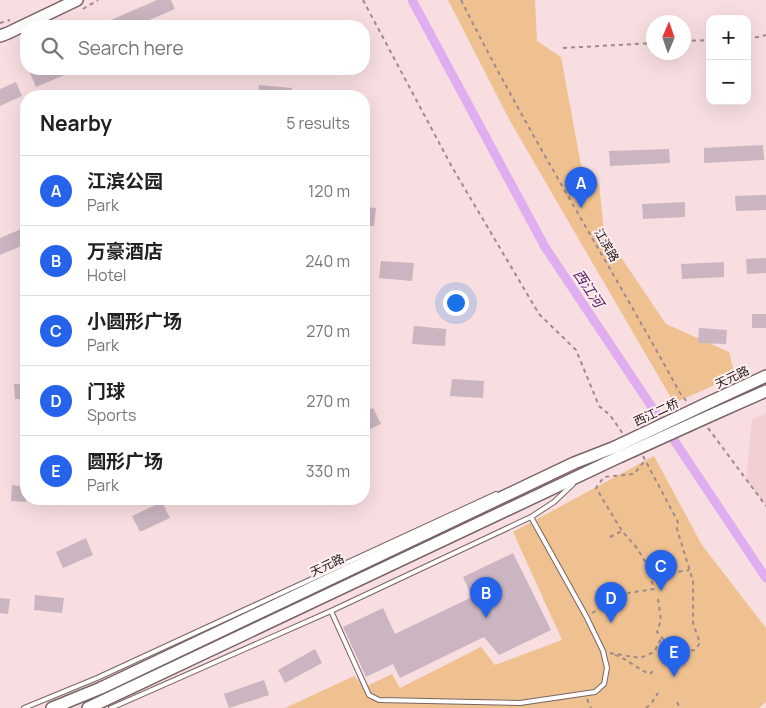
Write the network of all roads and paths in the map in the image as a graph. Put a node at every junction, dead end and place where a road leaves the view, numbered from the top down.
1 (77, 0) edge
2 (363, 0) edge
3 (460, 0) edge
4 (36, 20) edge
5 (20, 28) edge
6 (766, 35) edge
7 (0, 36) edge
8 (751, 38) edge
9 (706, 40) edge
10 (691, 41) edge
11 (646, 43) edge
12 (563, 48) dead end
13 (766, 375) edge
14 (766, 391) edge
15 (710, 402) joint
16 (690, 406) dead end
17 (706, 426) dead end
18 (623, 435) dead end
19 (617, 452) junction
20 (640, 453) dead end
21 (646, 459) junction
22 (574, 463) junction
23 (580, 477) junction
24 (509, 488) dead end
25 (500, 492) dead end
26 (766, 506) edge
27 (531, 517) junction
28 (622, 531) junction
29 (610, 537) dead end
30 (690, 570) junction
31 (660, 585) dead end
32 (658, 598) dead end
33 (331, 611) junction
34 (586, 616) junction
35 (662, 638) junction
36 (603, 651) junction
37 (662, 657) dead end
38 (683, 661) dead end
39 (654, 670) dead end
40 (588, 693) junction
41 (658, 693) dead end
42 (677, 702) dead end
43 (24, 708) edge
44 (52, 708) edge
45 (88, 708) edge
46 (111, 708) edge
47 (591, 708) edge
48 (646, 708) edge
49 (680, 708) edge

1 - 4 main road
2 - 18 path
3 - 16 path, 江滨路
5 - 7 main road
6 - 8 path
9 - 10 path
11 - 12 path
13 - 15 main road, 天元路
14 - 19 main road, 西江二桥, bridge
15 - 19 main road, 西江二桥, bridge
17 - 26 path
19 - 22 main road, 天元路
19 - 23 main road
20 - 21 path
21 - 28 path
21 - 30 path
22 - 24 lane
22 - 44 main road, 天元路
23 - 27 lane
23 - 45 main road
25 - 43 lane
27 - 33 lane
27 - 34 lane
28 - 29 path
28 - 34 path
30 - 31 path
30 - 38 path
32 - 35 path
33 - 40 lane
33 - 46 lane
34 - 36 lane
35 - 36 path
35 - 37 path
36 - 39 path
36 - 40 lane
40 - 47 path
41 - 48 path
42 - 49 path

